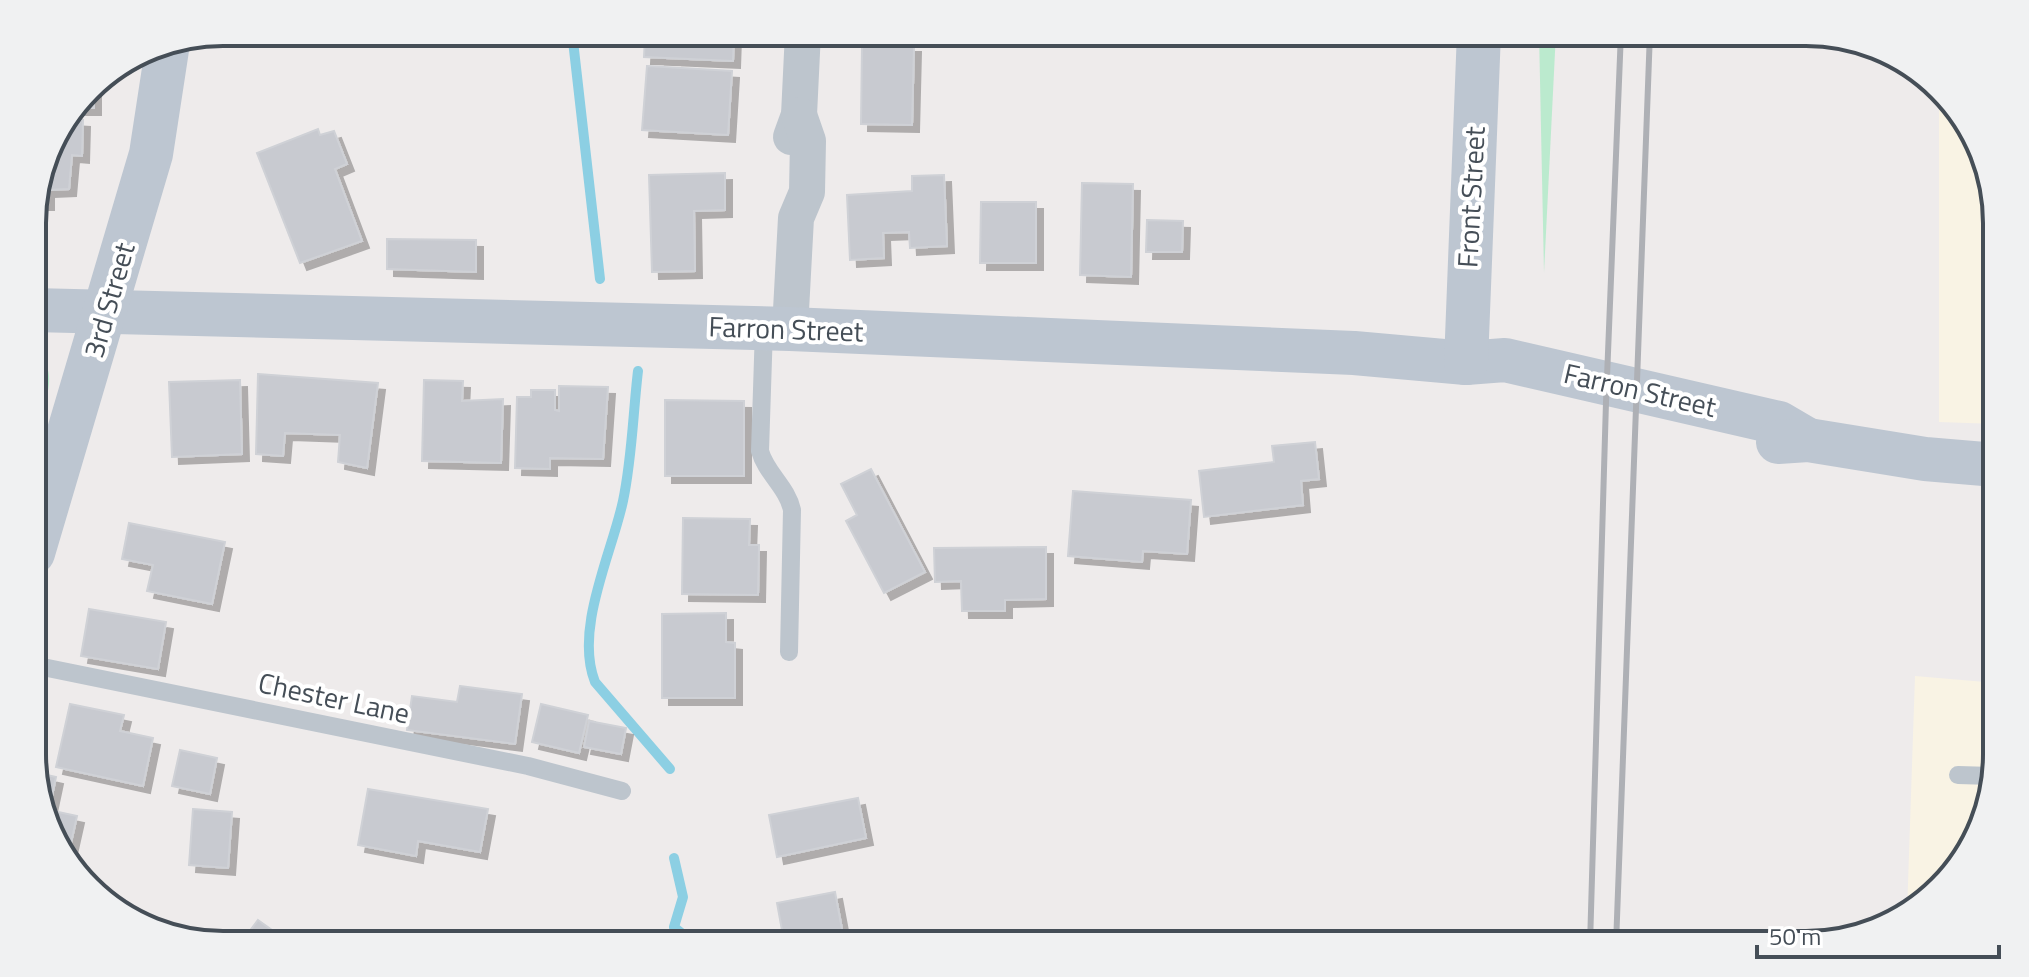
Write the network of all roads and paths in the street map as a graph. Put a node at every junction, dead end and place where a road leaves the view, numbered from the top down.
1 (802, 46) edge
2 (1478, 46) edge
3 (166, 55) edge
4 (46, 310) edge
5 (106, 312) junction
6 (777, 328) junction
7 (1466, 363) junction
8 (1983, 456) edge
9 (46, 510) edge
10 (789, 652) dead end
11 (46, 668) edge
12 (1958, 775) dead end
13 (1982, 776) edge
14 (622, 791) dead end

1 - 6 street
2 - 7 street, Front Street
3 - 5 street, 3rd Street
4 - 5 street, Farron Street
5 - 6 street, Farron Street
5 - 9 street, 3rd Street
6 - 7 street, Farron Street
6 - 10 lane
7 - 8 street, Farron Street
11 - 14 lane, Chester Lane
12 - 13 lane

